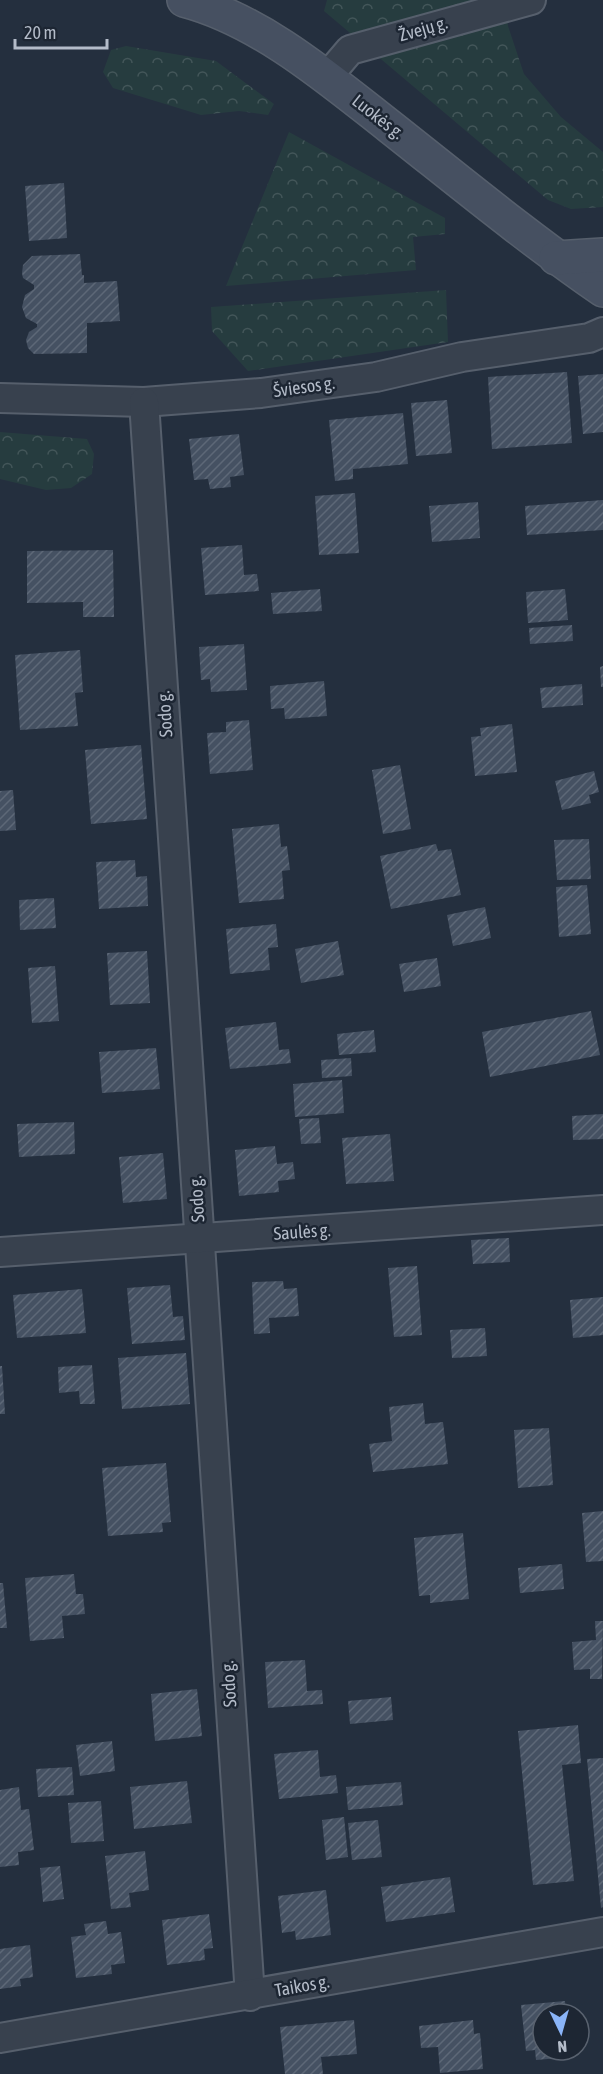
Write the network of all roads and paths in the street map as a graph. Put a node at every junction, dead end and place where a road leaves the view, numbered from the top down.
1 (184, 0) edge
2 (531, 0) edge
3 (327, 77) junction
4 (603, 255) edge
5 (556, 258) junction
6 (603, 290) edge
7 (603, 332) edge
8 (0, 398) edge
9 (144, 402) junction
10 (603, 1210) edge
11 (199, 1240) junction
12 (0, 1252) edge
13 (603, 1932) edge
14 (250, 1996) junction
15 (0, 2038) edge

1 - 3 main road, Luokės g.
2 - 3 street, Žvejų g.
3 - 5 main road, Luokės g.
4 - 5 main road
5 - 6 main road, Luokės g.
7 - 9 street, Šviesos g.
8 - 9 street, Šviesos g.
9 - 11 street, Sodo g.
10 - 11 street, Saulės g.
11 - 12 street, Saulės g.
11 - 14 street, Sodo g.
13 - 14 street, Taikos g.
14 - 15 street, Taikos g.

